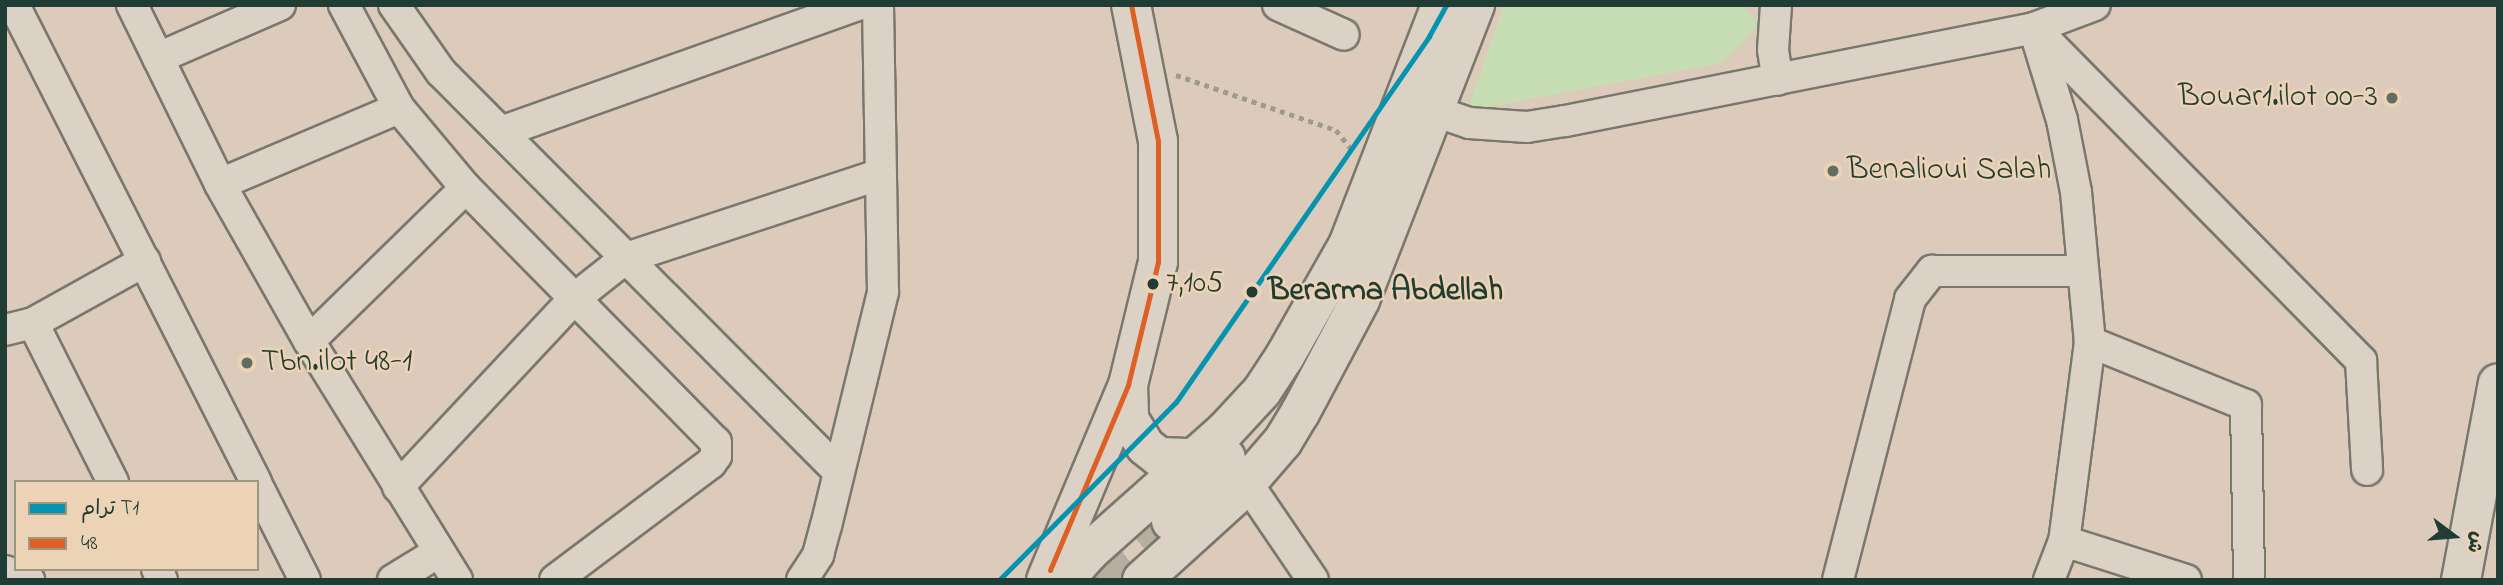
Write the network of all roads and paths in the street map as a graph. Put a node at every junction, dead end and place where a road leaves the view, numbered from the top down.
1 (14, 5) edge
2 (132, 5) edge
3 (280, 5) edge
4 (344, 5) edge
5 (394, 5) edge
6 (858, 5) edge
7 (878, 5) edge
8 (1106, 5) edge
9 (1131, 5) edge
10 (1278, 5) edge
11 (1441, 5) edge
12 (1475, 5) edge
13 (1776, 5) edge
14 (2095, 5) edge
15 (2034, 28) junction
16 (1344, 35) dead end
17 (158, 58) junction
18 (1145, 65) junction
19 (1778, 80) junction
20 (1420, 107) junction
21 (399, 108) junction
22 (501, 132) junction
23 (1380, 166) junction
24 (881, 174) junction
25 (220, 184) junction
26 (466, 188) junction
27 (1348, 245) junction
28 (626, 258) junction
29 (145, 261) junction
30 (2083, 271) junction
31 (574, 299) junction
32 (19, 327) edge
33 (309, 341) junction
34 (2090, 342) junction
35 (1331, 356) junction
36 (2498, 383) edge
37 (1128, 385) junction
38 (1195, 458) junction
39 (2367, 470) dead end
40 (838, 471) junction
41 (112, 480) edge
42 (254, 480) edge
43 (1247, 483) junction
44 (398, 487) junction
45 (259, 489) edge
46 (2064, 541) junction
47 (437, 553) junction
48 (5, 572) edge
49 (29, 580) edge
50 (305, 580) edge
51 (393, 580) edge
52 (457, 580) edge
53 (555, 580) edge
54 (802, 580) edge
55 (1024, 580) edge
56 (1046, 580) edge
57 (1064, 580) edge
58 (1142, 580) edge
59 (1313, 580) edge
60 (1838, 580) edge
61 (2049, 580) edge
62 (2186, 580) edge
63 (2249, 580) edge
64 (2461, 580) edge

1 - 29 street
2 - 17 street
3 - 17 street
4 - 21 street
5 - 22 street
6 - 22 street
7 - 24 street
8 - 55 main road
9 - 18 main road
10 - 16 street
11 - 20 main road
12 - 20 main road
13 - 19 street
14 - 15 street
15 - 19 street
15 - 30 street
15 - 39 street
17 - 25 street
18 - 23 path
18 - 37 main road
19 - 20 street
20 - 23 main road
20 - 35 main road
21 - 25 street
21 - 26 street
22 - 28 street
23 - 27 main road
24 - 28 street
24 - 40 street
25 - 33 street
26 - 31 street
26 - 33 street
27 - 35 main road
27 - 38 main road
28 - 31 street
28 - 40 street
29 - 32 street
29 - 42 street
30 - 34 street
30 - 60 street
31 - 44 street
31 - 53 street
32 - 41 street
33 - 44 street
34 - 46 street
34 - 63 street
35 - 43 main road
36 - 64 main road
37 - 38 main road
37 - 56 main road
38 - 57 main road
40 - 54 street
43 - 58 main road
43 - 59 street
44 - 47 street
45 - 50 street
46 - 61 street
46 - 62 street
47 - 51 street
47 - 52 street
48 - 49 street

